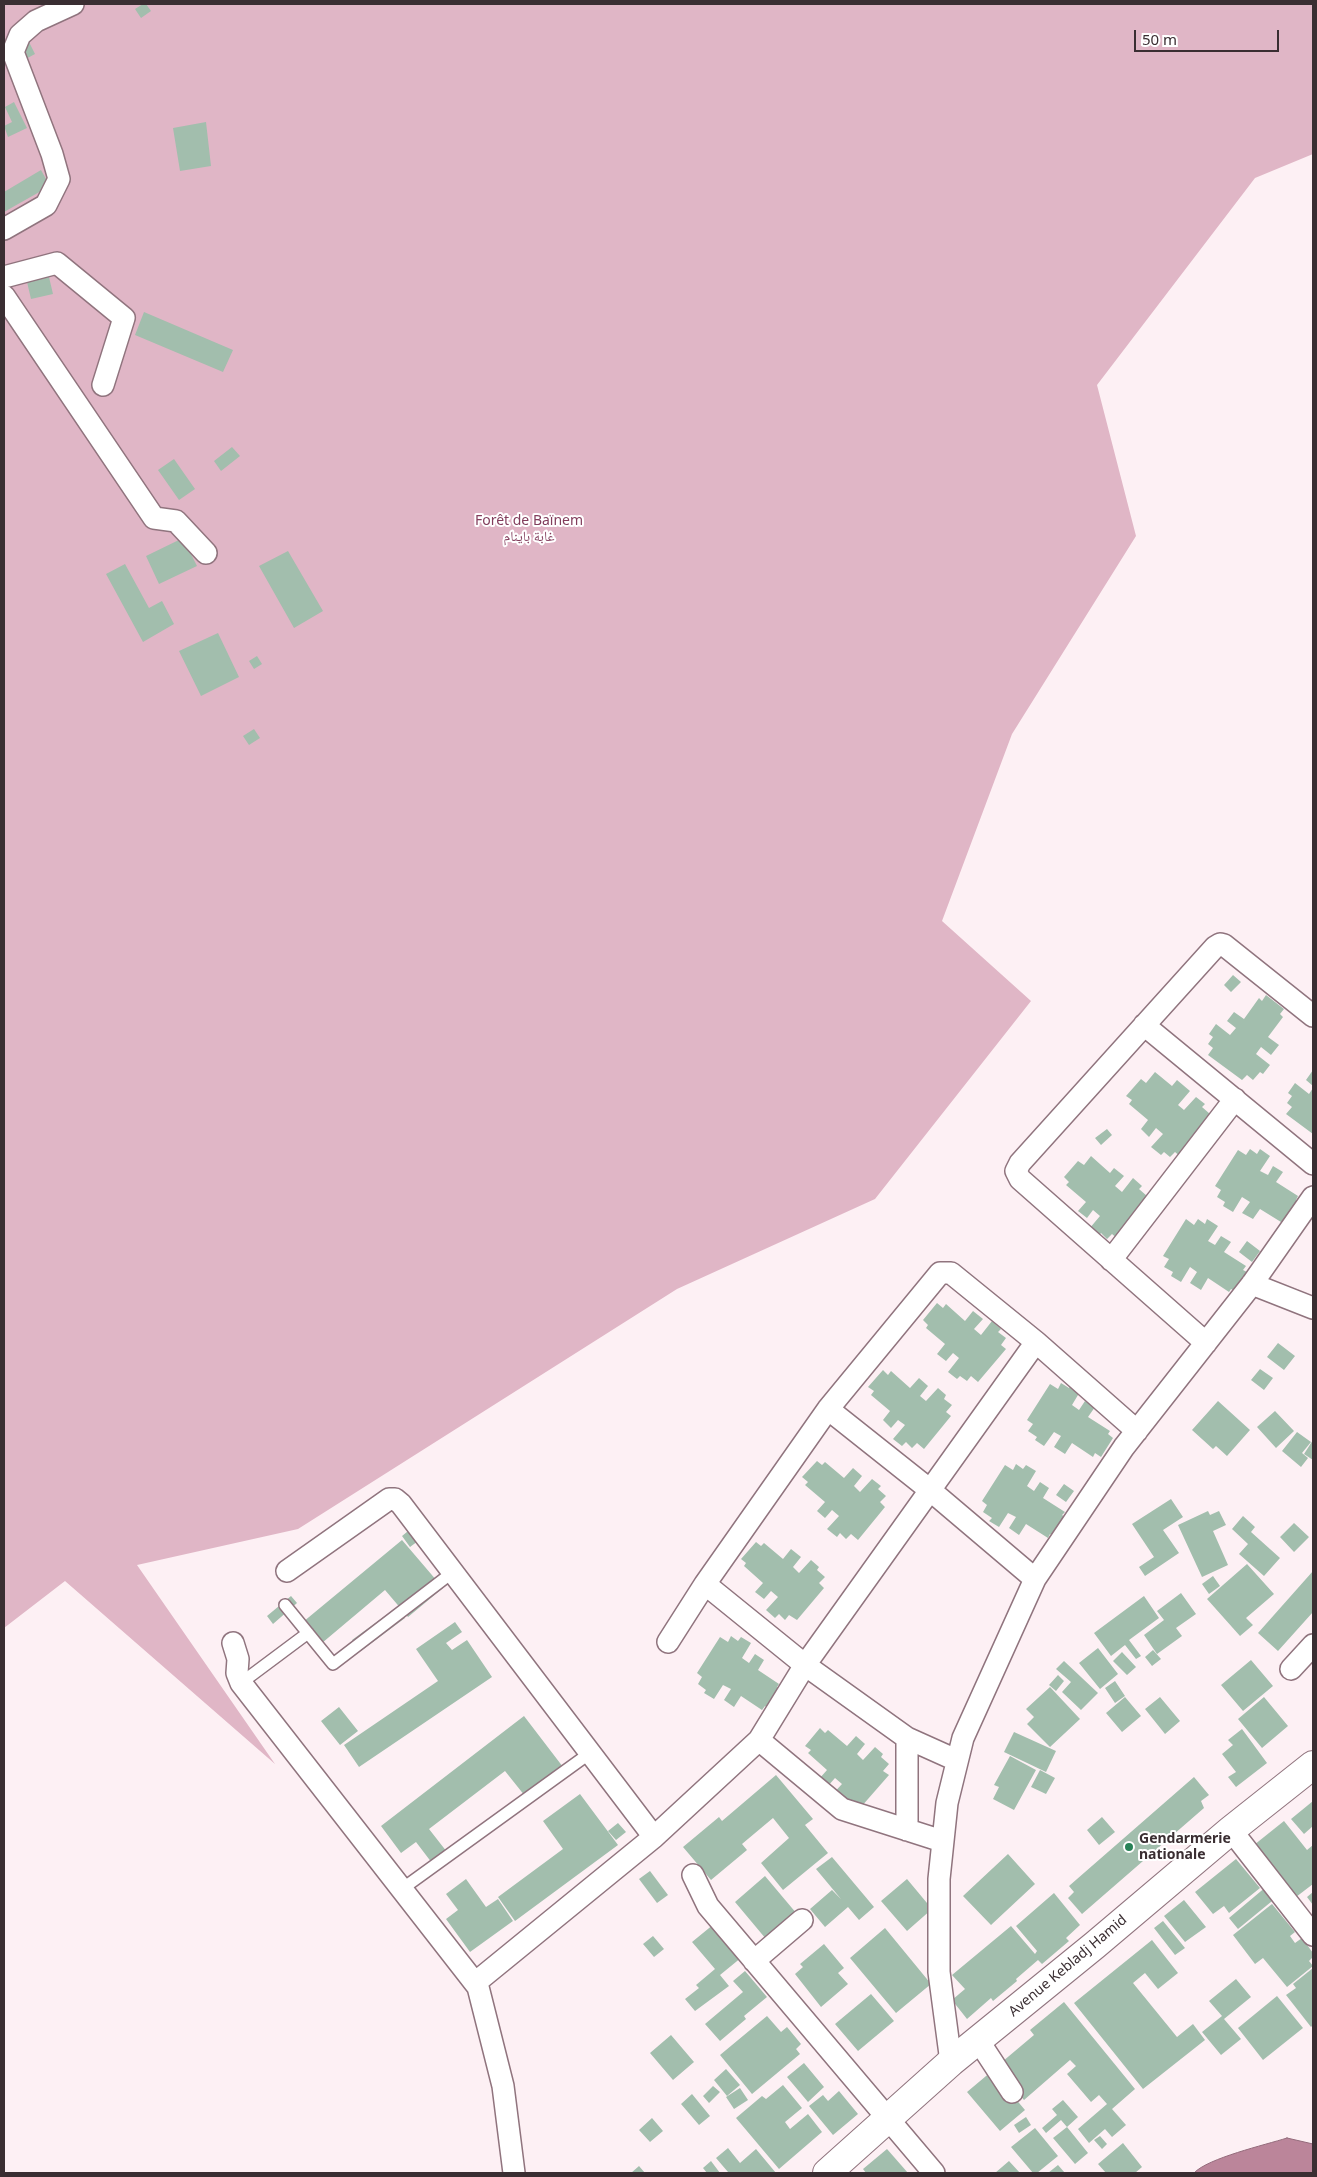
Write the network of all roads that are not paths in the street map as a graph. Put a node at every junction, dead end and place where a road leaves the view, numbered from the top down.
1 (73, 4) edge
2 (4, 229) edge
3 (4, 277) edge
4 (4, 296) edge
5 (104, 385) dead end
6 (206, 553) dead end
7 (1313, 1016) edge
8 (1144, 1025) junction
9 (1234, 1100) junction
10 (1313, 1164) edge
11 (1313, 1197) edge
12 (1111, 1260) junction
13 (1252, 1284) junction
14 (1313, 1308) edge
15 (1036, 1342) junction
16 (1206, 1343) junction
17 (828, 1408) junction
18 (1137, 1431) junction
19 (930, 1490) junction
20 (287, 1571) dead end
21 (453, 1572) junction
22 (1035, 1579) junction
23 (705, 1584) junction
24 (285, 1605) dead end
25 (308, 1633) junction
26 (668, 1642) dead end
27 (233, 1643) dead end
28 (1313, 1645) edge
29 (805, 1665) junction
30 (1291, 1669) dead end
31 (241, 1683) junction
32 (907, 1738) junction
33 (759, 1740) junction
34 (590, 1752) junction
35 (956, 1760) junction
36 (1313, 1765) edge
37 (907, 1830) junction
38 (1231, 1830) junction
39 (654, 1837) junction
40 (942, 1841) junction
41 (693, 1875) dead end
42 (402, 1889) junction
43 (802, 1920) dead end
44 (1313, 1935) edge
45 (754, 1961) junction
46 (475, 1982) junction
47 (978, 2040) junction
48 (951, 2062) junction
49 (1012, 2092) dead end
50 (889, 2120) junction
51 (514, 2173) edge
52 (827, 2173) edge
53 (934, 2173) edge

1 - 2 street
3 - 5 street
4 - 6 street
7 - 8 street
8 - 9 street
8 - 12 street
9 - 10 street
9 - 12 street
11 - 13 street
12 - 16 street
13 - 14 street
13 - 16 street
15 - 17 street
15 - 18 street
15 - 19 street
16 - 18 street
17 - 19 street
17 - 23 street
18 - 22 street
19 - 22 street
19 - 29 street
20 - 21 street
21 - 25 lane
21 - 34 street
22 - 35 street
23 - 26 street
23 - 29 street
24 - 25 lane
25 - 31 lane
27 - 31 street
28 - 30 street
29 - 32 street
29 - 33 street
31 - 42 street
32 - 35 street
32 - 37 street
33 - 37 street
33 - 39 street
34 - 39 street
34 - 42 lane
35 - 40 street
36 - 38 main road, Avenue Kebladj Hamid
37 - 40 street
38 - 44 street
38 - 47 main road, Avenue Kebladj Hamid
39 - 46 street
40 - 48 street
41 - 45 street
42 - 46 street
43 - 45 street
45 - 50 street
46 - 51 street
47 - 48 main road, Avenue Kebladj Hamid
47 - 49 street
48 - 50 main road, Avenue Kebladj Hamid
50 - 52 main road, Avenue Kebladj Hamid
50 - 53 street

